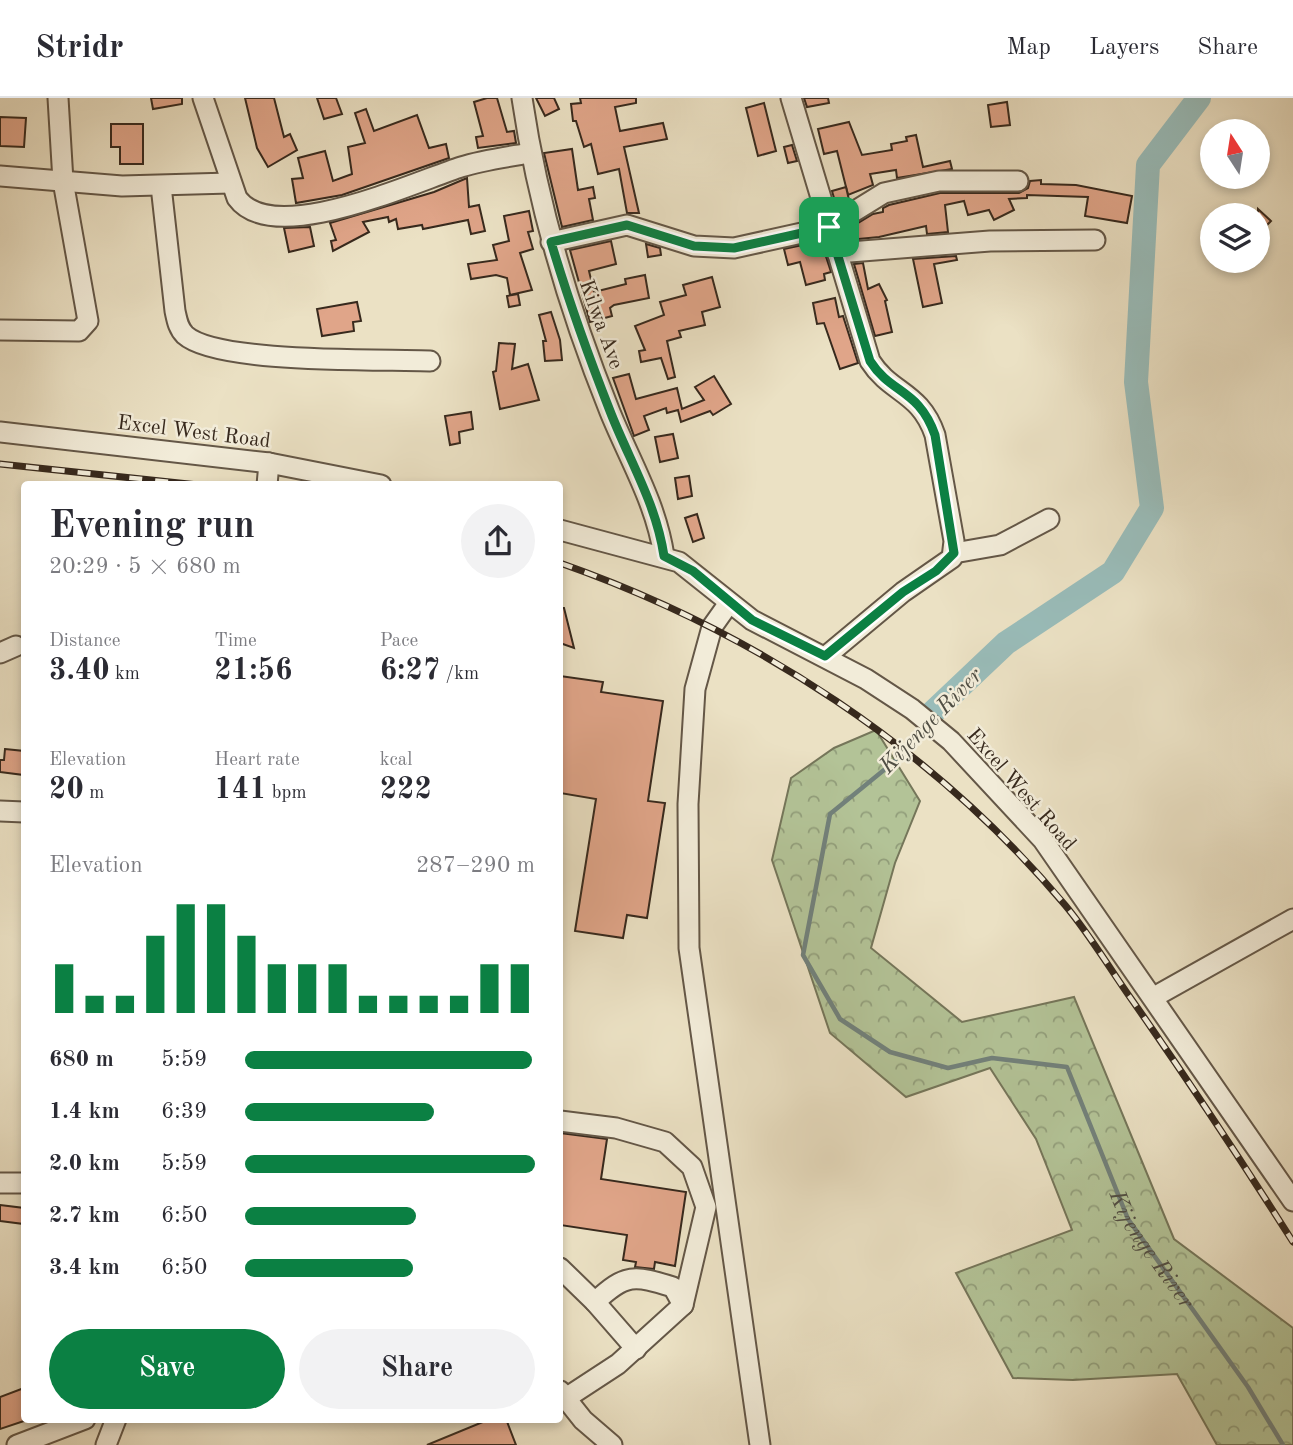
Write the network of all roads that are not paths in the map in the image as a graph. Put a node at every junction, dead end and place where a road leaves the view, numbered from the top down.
1 (58, 98) edge
2 (203, 98) edge
3 (522, 98) edge
4 (791, 98) edge
5 (530, 153) junction
6 (0, 176) edge
7 (63, 181) junction
8 (1018, 181) dead end
9 (230, 183) junction
10 (161, 186) junction
11 (829, 227) junction
12 (1095, 240) dead end
13 (551, 242) junction
14 (837, 253) junction
15 (0, 330) edge
16 (430, 361) dead end
17 (0, 432) edge
18 (269, 463) junction
19 (267, 481) edge
20 (361, 481) edge
21 (1049, 519) dead end
22 (563, 531) edge
23 (954, 553) junction
24 (664, 556) junction
25 (729, 603) junction
26 (825, 656) junction
27 (0, 811) edge
28 (21, 812) edge
29 (1293, 919) edge
30 (1154, 997) junction
31 (563, 1121) edge
32 (0, 1183) edge
33 (21, 1183) edge
34 (1293, 1201) edge
35 (563, 1271) edge
36 (595, 1301) junction
37 (683, 1305) junction
38 (636, 1349) junction
39 (563, 1394) edge
40 (75, 1423) edge
41 (114, 1423) edge
42 (17, 1445) edge
43 (106, 1445) edge
44 (612, 1445) edge
45 (760, 1445) edge

1 - 7 street
2 - 9 street
3 - 5 street, Kilwa Ave
4 - 11 street
5 - 9 street
5 - 13 street, Kilwa Ave
6 - 7 street
7 - 10 street
7 - 15 street
8 - 11 street
9 - 10 street
10 - 16 street
11 - 13 street
11 - 14 street
12 - 14 street
13 - 24 street, Kilwa Ave
14 - 23 street
17 - 18 street, Excel West Road
18 - 19 street
18 - 20 street, Excel West Road
21 - 23 street
22 - 24 street, Excel West Road
23 - 26 street
24 - 25 street, Excel West Road
25 - 26 street, Excel West Road
25 - 45 street
26 - 30 street, Excel West Road
27 - 28 street
29 - 30 street
30 - 34 street, Excel West Road
31 - 37 street
32 - 33 street
35 - 36 street
36 - 37 street
36 - 38 street
37 - 38 street
38 - 39 street
39 - 44 street
40 - 42 street
41 - 43 street

